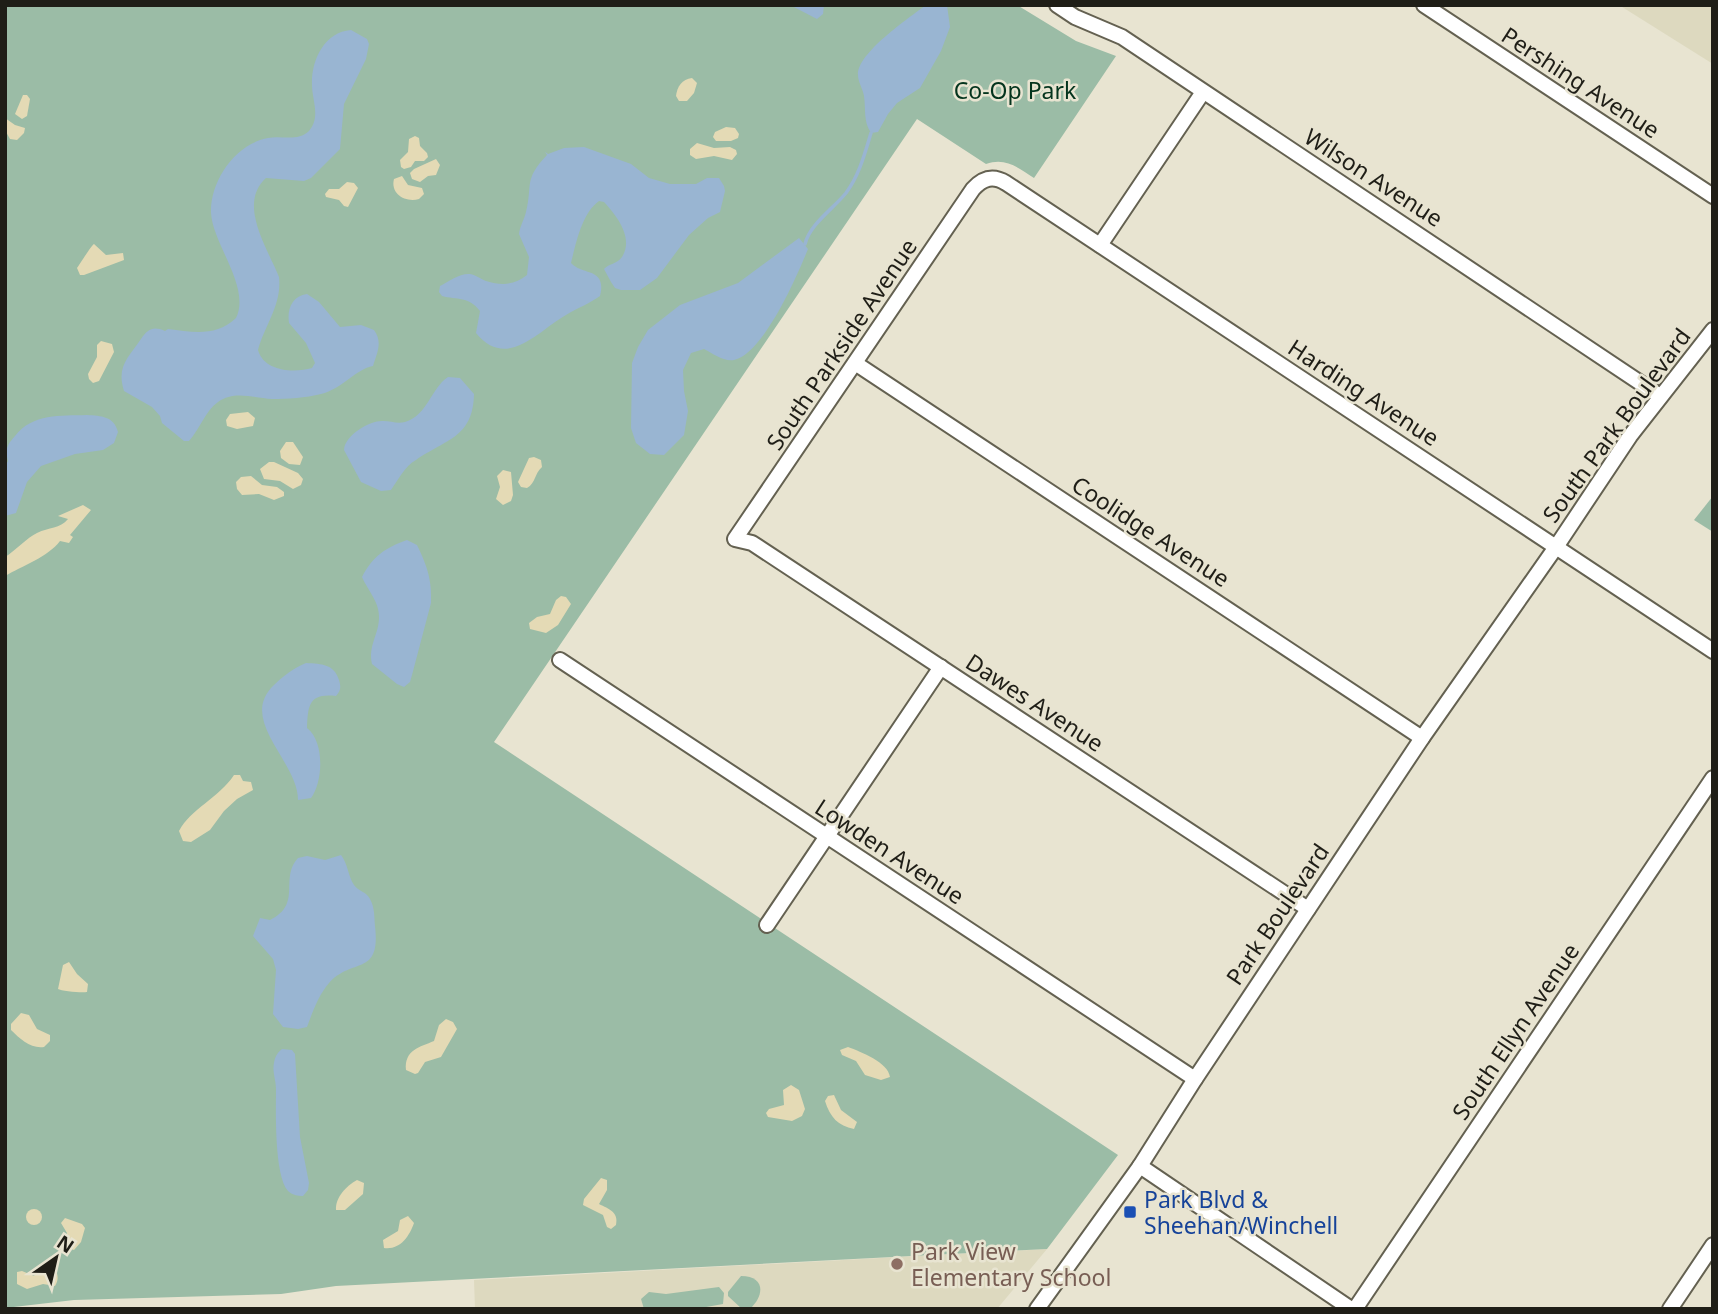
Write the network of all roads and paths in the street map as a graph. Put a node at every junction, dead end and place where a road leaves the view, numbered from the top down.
1 (1057, 5) edge
2 (1424, 5) edge
3 (1203, 92) junction
4 (988, 178) joint
5 (1713, 196) edge
6 (1100, 245) junction
7 (1713, 330) edge
8 (855, 363) junction
9 (1660, 396) junction
10 (735, 540) joint
11 (1556, 547) junction
12 (1713, 651) edge
13 (560, 660) dead end
14 (941, 667) junction
15 (1422, 738) junction
16 (1713, 778) edge
17 (827, 836) junction
18 (1308, 909) junction
19 (767, 925) dead end
20 (1195, 1079) junction
21 (1140, 1166) junction
22 (1713, 1245) edge
23 (1037, 1309) edge
24 (1353, 1309) edge
25 (1670, 1309) edge

1 - 3 street, Wilson Avenue
2 - 5 street, Pershing Avenue
3 - 6 street
3 - 9 street, Wilson Avenue
4 - 6 street, Harding Avenue
4 - 8 street, South Parkside Avenue
6 - 11 street, Harding Avenue
7 - 9 street, South Park Boulevard
8 - 10 street, South Parkside Avenue
8 - 15 street, Coolidge Avenue
9 - 11 street, South Park Boulevard
10 - 14 street, Dawes Avenue
11 - 12 street, Harding Avenue
11 - 15 street, Park Boulevard
13 - 17 street, Lowden Avenue
14 - 17 street
14 - 18 street, Dawes Avenue
15 - 18 street, Park Boulevard
16 - 24 street, South Ellyn Avenue
17 - 19 street
17 - 20 street, Lowden Avenue
18 - 20 street, Park Boulevard
20 - 21 street, Park Boulevard
21 - 23 street, Park Boulevard
21 - 24 street
22 - 25 street

